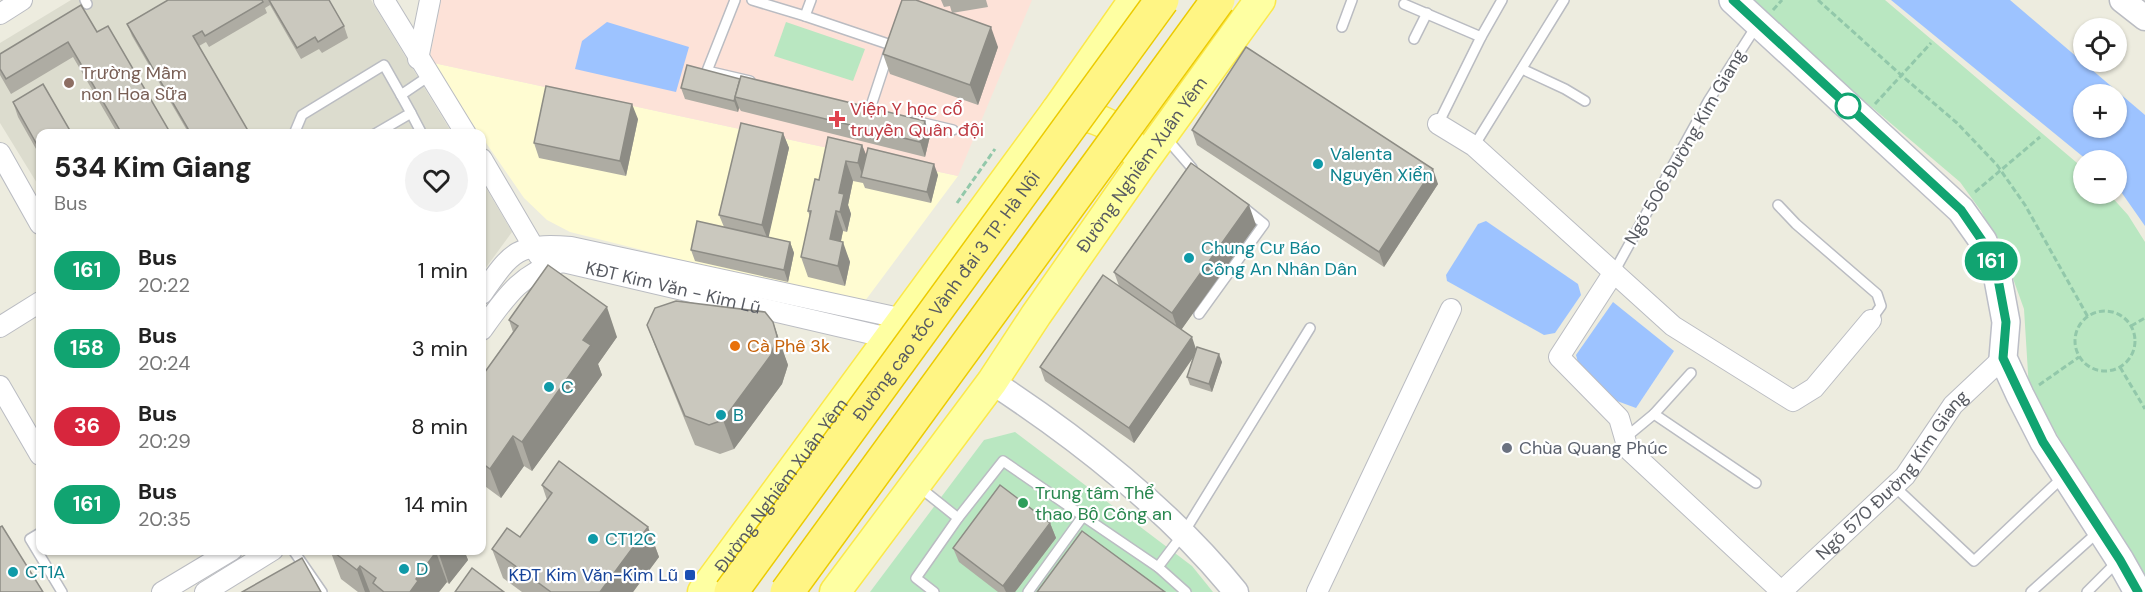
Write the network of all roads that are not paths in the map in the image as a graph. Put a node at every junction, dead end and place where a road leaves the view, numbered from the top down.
1 (22, 0) edge
2 (385, 0) edge
3 (430, 0) edge
4 (735, 0) edge
5 (752, 0) edge
6 (811, 0) edge
7 (1134, 0) edge
8 (1162, 0) edge
9 (1218, 0) edge
10 (1260, 0) edge
11 (1352, 0) edge
12 (1502, 0) edge
13 (1564, 0) edge
14 (1733, 0) edge
15 (2122, 0) edge
16 (1404, 4) dead end
17 (1426, 13) junction
18 (0, 14) edge
19 (805, 16) junction
20 (2145, 18) edge
21 (1764, 19) junction
22 (1342, 27) dead end
23 (1481, 37) junction
24 (1414, 39) dead end
25 (418, 59) junction
26 (1522, 69) junction
27 (429, 76) junction
28 (765, 84) edge
29 (401, 94) junction
30 (1585, 101) dead end
31 (858, 107) edge
32 (870, 109) junction
33 (1056, 110) junction
34 (880, 112) edge
35 (411, 113) junction
36 (901, 117) edge
37 (1438, 124) joint
38 (296, 129) edge
39 (384, 129) edge
40 (419, 129) edge
41 (462, 129) edge
42 (953, 130) dead end
43 (1163, 135) junction
44 (1474, 146) junction
45 (0, 153) edge
46 (486, 166) edge
47 (1140, 166) junction
48 (1192, 168) junction
49 (1201, 175) edge
50 (1186, 177) edge
51 (1237, 203) edge
52 (1778, 206) dead end
53 (36, 217) edge
54 (533, 246) junction
55 (546, 266) junction
56 (1614, 272) junction
57 (669, 278) junction
58 (486, 288) edge
59 (36, 304) edge
60 (1450, 309) dead end
61 (1199, 314) dead end
62 (1871, 320) joint
63 (486, 324) edge
64 (0, 327) edge
65 (897, 328) junction
66 (1310, 328) dead end
67 (2003, 358) junction
68 (1691, 373) dead end
69 (992, 382) junction
70 (0, 386) edge
71 (1654, 414) junction
72 (1625, 438) junction
73 (36, 448) edge
74 (2065, 475) junction
75 (1756, 483) dead end
76 (916, 484) junction
77 (1893, 486) junction
78 (1083, 516) junction
79 (958, 518) junction
80 (2100, 530) junction
81 (1183, 534) junction
82 (36, 535) edge
83 (36, 549) edge
84 (40, 555) edge
85 (221, 555) edge
86 (227, 555) edge
87 (265, 555) edge
88 (296, 555) edge
89 (2120, 560) junction
90 (1158, 567) junction
91 (236, 574) junction
92 (62, 592) edge
93 (162, 592) edge
94 (205, 592) edge
95 (322, 592) edge
96 (704, 592) edge
97 (731, 592) edge
98 (787, 592) edge
99 (835, 592) edge
100 (934, 592) edge
101 (1028, 592) edge
102 (1186, 592) edge
103 (1236, 592) edge
104 (1317, 592) edge
105 (1782, 592) edge
106 (2031, 592) edge
107 (2087, 592) edge
108 (2138, 592) edge

1 - 18 street
2 - 25 street
3 - 25 street
4 - 28 lane
5 - 19 lane
6 - 19 lane
7 - 33 main road, Đường Nghiêm Xuân Yêm
8 - 97 highway, Đường cao tốc Vành đai 3 TP. Hà Nội, bridge
9 - 98 highway, bridge
10 - 43 main road, Đường Nghiêm Xuân Yêm
11 - 22 lane
12 - 23 lane
13 - 26 lane
14 - 21 main road
15 - 20 street
16 - 17 lane
17 - 23 lane
17 - 24 lane
19 - 32 lane
21 - 56 lane, Ngõ 506 Đường Kim Giang
21 - 67 main road
23 - 37 lane
25 - 27 street
26 - 30 lane
26 - 44 lane
27 - 29 lane
27 - 41 street
29 - 35 lane
29 - 38 lane
31 - 32 lane
32 - 34 lane
33 - 47 main road
33 - 65 main road, Đường Nghiêm Xuân Yêm
35 - 39 lane
35 - 40 lane
36 - 42 lane
37 - 44 street
43 - 47 main road, Đường Nghiêm Xuân Yêm
43 - 48 lane
44 - 56 street
45 - 53 street
46 - 54 street
47 - 69 main road, Đường Nghiêm Xuân Yêm
48 - 49 lane
48 - 50 lane
51 - 61 lane
52 - 62 lane
54 - 55 street
54 - 57 street, KĐT Kim Văn - Kim Lũ
54 - 58 street
55 - 57 street, KĐT Kim Văn - Kim Lũ
55 - 63 street
56 - 62 street
56 - 72 street
57 - 65 street, KĐT Kim Văn - Kim Lũ
59 - 64 street
60 - 104 street
65 - 96 main road, Đường Nghiêm Xuân Yêm
66 - 81 lane
67 - 74 main road
67 - 77 street, Ngõ 570 Đường Kim Giang
68 - 71 lane
69 - 76 main road, Đường Nghiêm Xuân Yêm
69 - 81 street
70 - 73 street
71 - 72 lane
71 - 75 lane
72 - 105 street
74 - 77 lane
74 - 80 main road
76 - 79 lane
76 - 99 main road, Đường Nghiêm Xuân Yêm
77 - 105 street, Ngõ 570 Đường Kim Giang
78 - 79 lane
78 - 90 lane
78 - 101 lane
79 - 100 lane
80 - 89 main road
80 - 106 lane
81 - 90 lane
81 - 103 street
82 - 83 lane
84 - 92 lane
85 - 93 street
86 - 91 street
87 - 91 street
88 - 95 lane
89 - 107 lane
89 - 108 main road
90 - 102 lane
91 - 94 street

